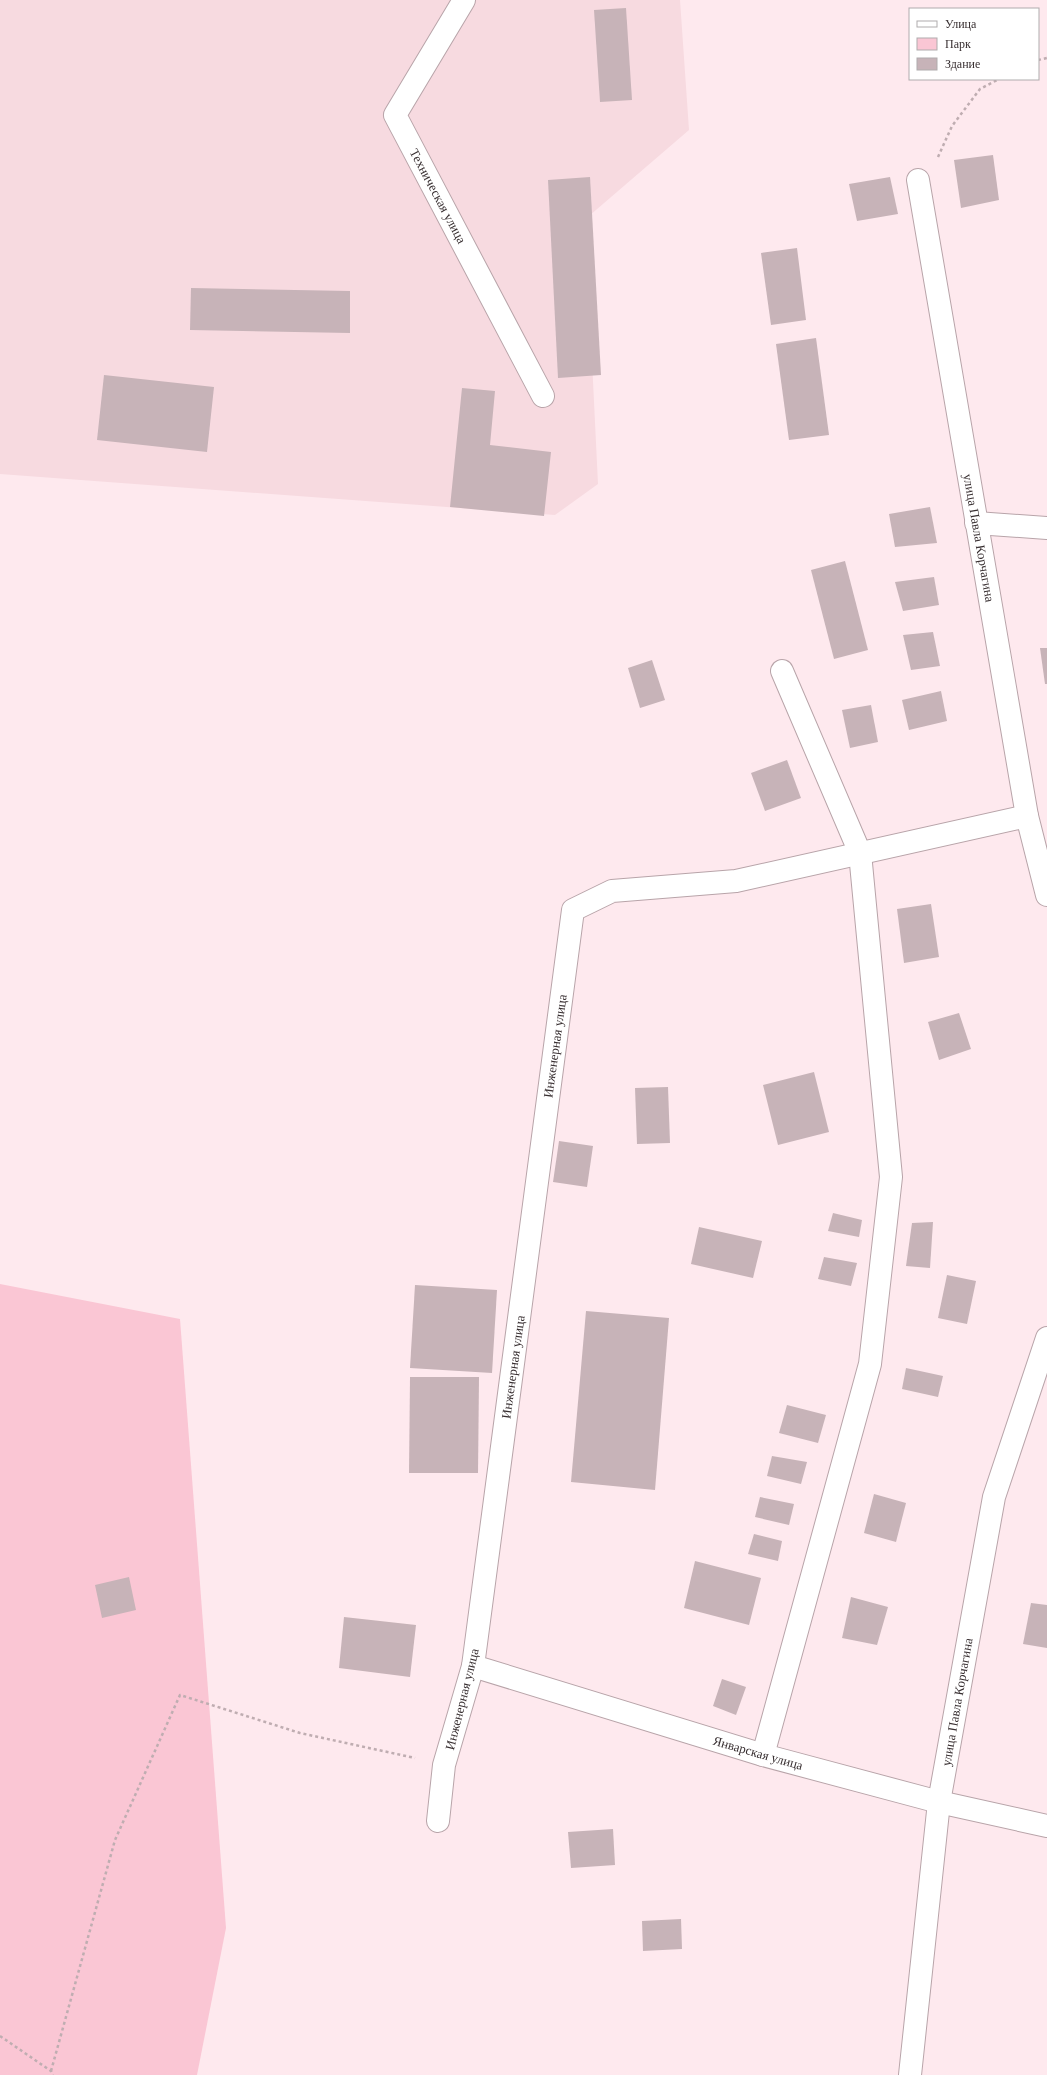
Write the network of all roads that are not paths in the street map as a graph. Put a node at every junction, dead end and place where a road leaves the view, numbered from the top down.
1 (464, 0) edge
2 (918, 180) road end
3 (543, 396) dead end
4 (976, 523) junction
5 (1047, 528) edge
6 (782, 671) dead end
7 (1027, 816) junction
8 (860, 853) junction
9 (1047, 895) edge
10 (1047, 1338) edge
11 (473, 1666) junction
12 (763, 1755) junction
13 (939, 1802) junction
14 (438, 1821) dead end
15 (1047, 1826) edge
16 (910, 2075) edge

1 - 3 street, Техническая улица
2 - 4 street, улица Павла Корчагина
4 - 5 street
4 - 7 street, улица Павла Корчагина
6 - 8 street
7 - 8 street
7 - 9 street, улица Павла Корчагина
8 - 11 street, Инженерная улица
8 - 12 street
10 - 13 street, улица Павла Корчагина
11 - 12 street, Январская улица
11 - 14 street, Инженерная улица
12 - 13 street, Январская улица
13 - 15 street, Январская улица
13 - 16 street, улица Павла Корчагина

